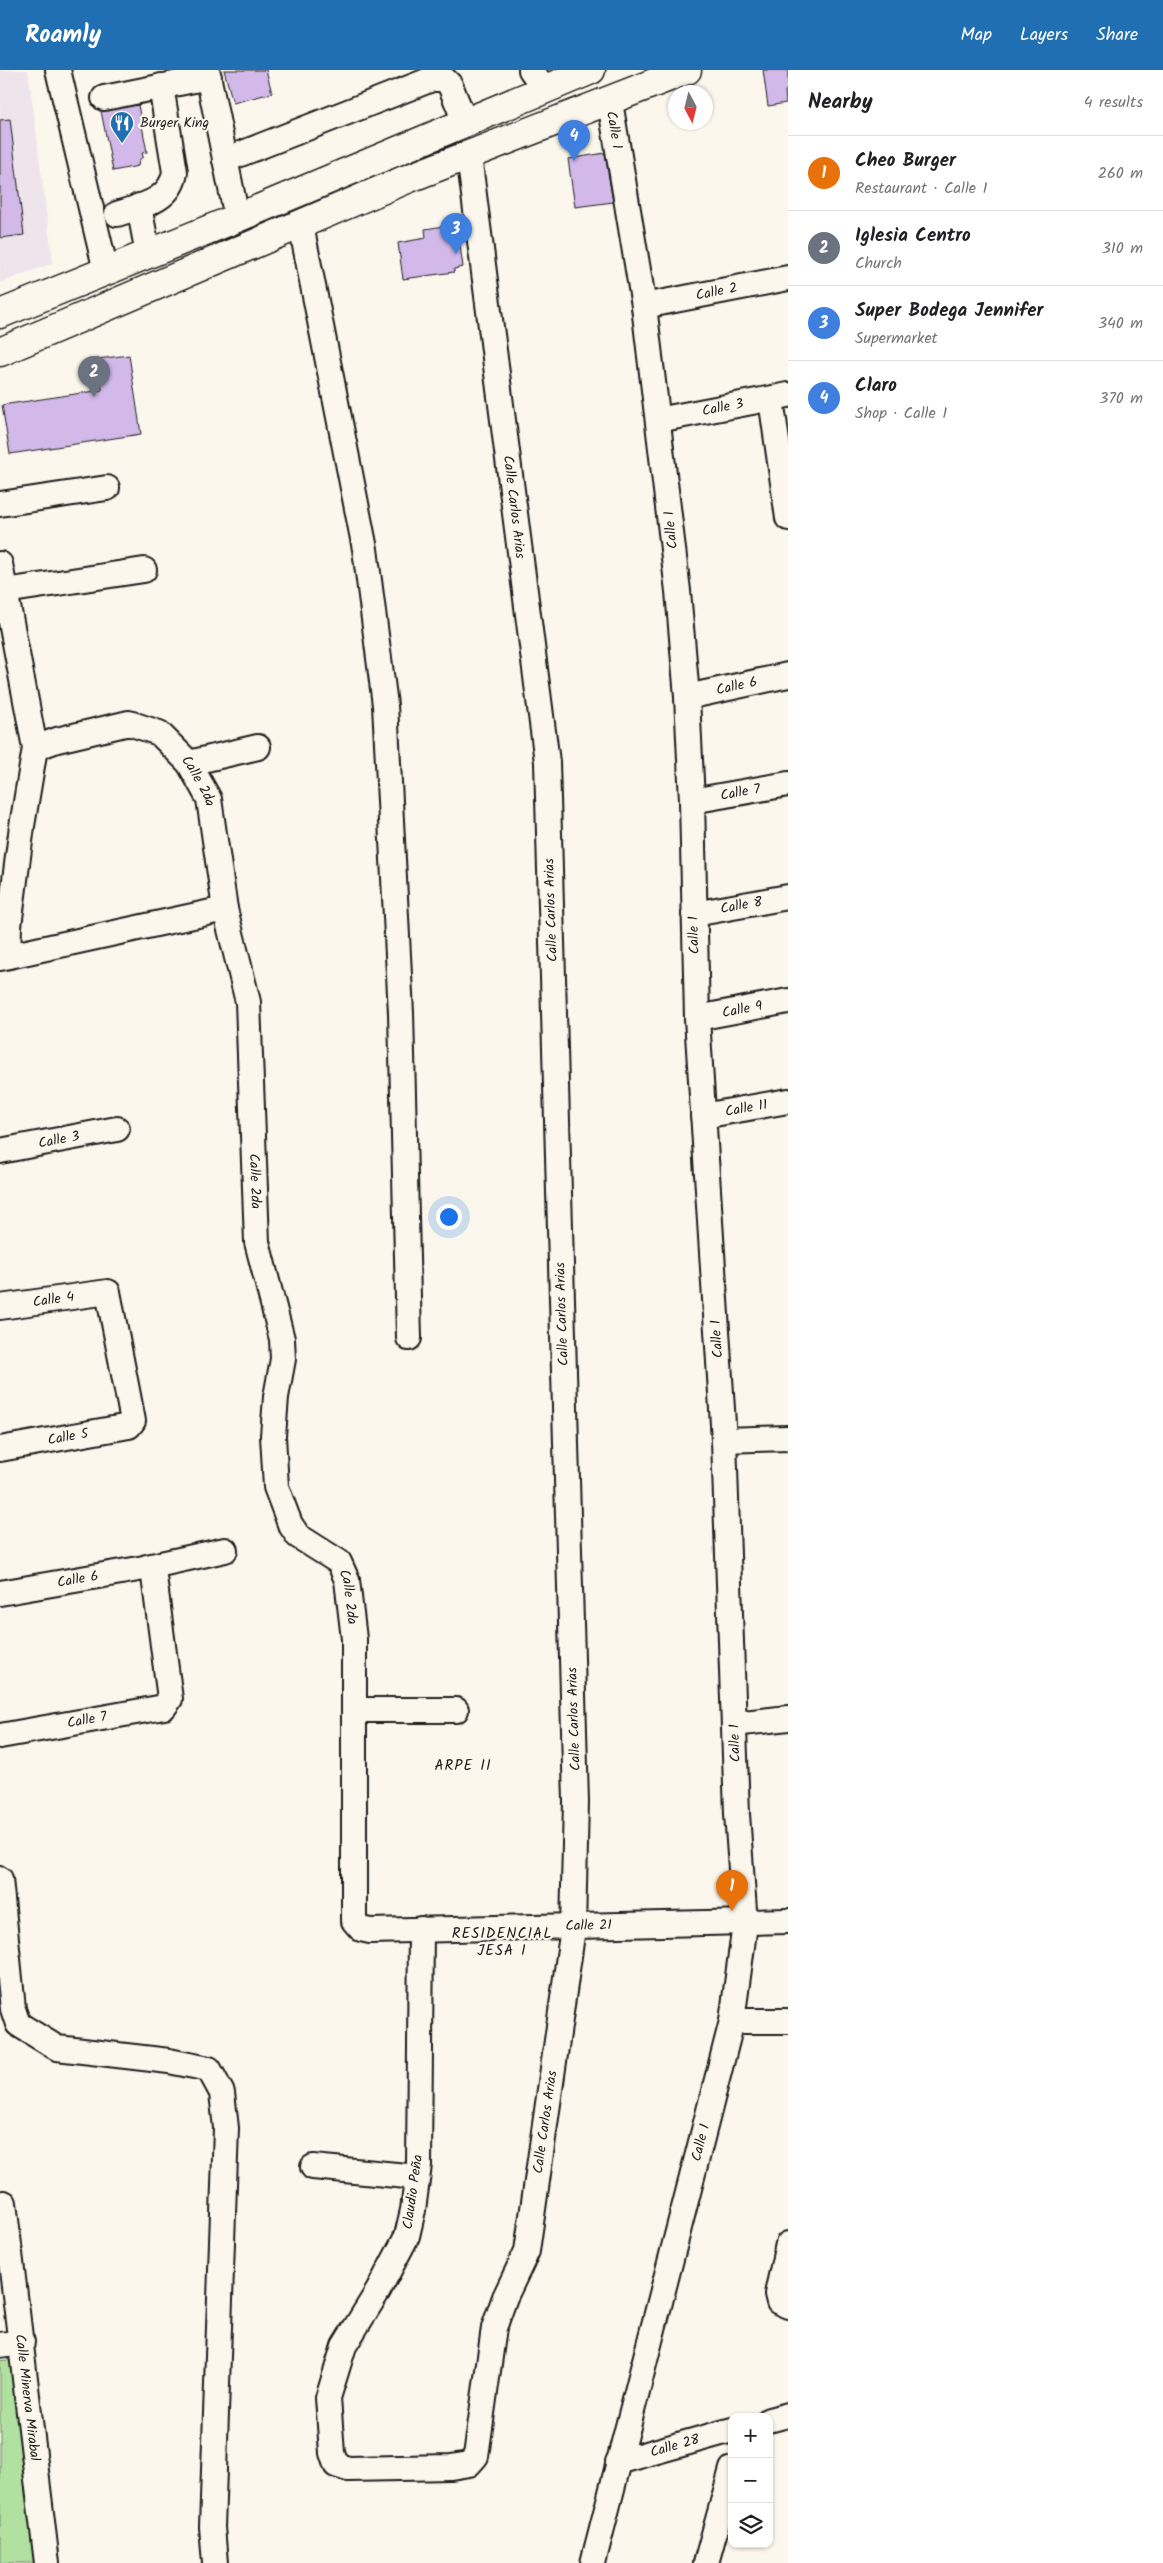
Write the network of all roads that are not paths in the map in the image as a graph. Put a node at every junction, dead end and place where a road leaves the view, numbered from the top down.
1 (58, 70) edge
2 (591, 70) edge
3 (687, 70) edge
4 (208, 74) edge
5 (538, 79) edge
6 (161, 86) junction
7 (104, 98) dead end
8 (610, 102) junction
9 (465, 122) junction
10 (468, 156) junction
11 (225, 160) junction
12 (237, 218) junction
13 (301, 225) junction
14 (148, 254) junction
15 (106, 271) junction
16 (788, 278) edge
17 (644, 306) junction
18 (0, 314) edge
19 (0, 352) edge
20 (779, 397) edge
21 (658, 420) junction
22 (107, 488) dead end
23 (0, 504) edge
24 (788, 518) edge
25 (0, 564) edge
26 (144, 570) dead end
27 (5, 591) junction
28 (788, 675) edge
29 (687, 697) junction
30 (258, 747) dead end
31 (35, 748) junction
32 (189, 763) junction
33 (788, 784) edge
34 (692, 801) junction
35 (788, 897) edge
36 (226, 909) junction
37 (694, 914) junction
38 (4, 956) edge
39 (788, 1001) edge
40 (697, 1018) junction
41 (788, 1101) edge
42 (703, 1116) junction
43 (117, 1129) dead end
44 (0, 1151) edge
45 (0, 1307) edge
46 (409, 1338) dead end
47 (133, 1421) joint
48 (788, 1438) edge
49 (724, 1440) junction
50 (0, 1449) edge
51 (225, 1550) dead end
52 (150, 1568) junction
53 (0, 1593) edge
54 (354, 1710) junction
55 (456, 1710) dead end
56 (788, 1718) edge
57 (734, 1724) junction
58 (0, 1736) edge
59 (0, 1879) edge
60 (788, 1921) edge
61 (745, 1924) junction
62 (572, 1928) junction
63 (361, 1929) joint
64 (421, 1929) junction
65 (788, 2021) edge
66 (732, 2022) junction
67 (313, 2167) dead end
68 (417, 2177) junction
69 (4, 2203) dead end
70 (788, 2244) edge
71 (782, 2300) edge
72 (11, 2344) edge
73 (788, 2415) edge
74 (773, 2419) edge
75 (728, 2431) edge
76 (618, 2462) junction
77 (336, 2465) joint
78 (728, 2483) edge
79 (47, 2563) edge
80 (215, 2563) edge
81 (593, 2563) edge
82 (706, 2563) edge

1 - 15 street
2 - 5 main road
3 - 8 main road
4 - 6 street
4 - 11 street
5 - 9 main road
6 - 7 street
6 - 14 street
8 - 10 main road
8 - 17 street, Calle 1
9 - 11 street
9 - 12 main road
10 - 13 main road
10 - 62 street, Calle Carlos Arias
11 - 12 street
12 - 14 main road
13 - 19 main road
13 - 46 street
14 - 15 main road
15 - 18 main road
16 - 17 street, Calle 2
17 - 21 street, Calle 1
20 - 21 street, Calle 3
20 - 24 street
21 - 29 street, Calle 1
22 - 23 street
25 - 27 street
26 - 27 street
27 - 31 street
28 - 29 street, Calle 6
29 - 34 street, Calle 1
30 - 32 street
31 - 32 street, Calle 2da
31 - 38 street
32 - 36 street, Calle 2da
33 - 34 street, Calle 7
34 - 37 street, Calle 1
35 - 37 street, Calle 8
36 - 38 street
36 - 54 street, Calle 2da
37 - 40 street, Calle 1
39 - 40 street, Calle 9
40 - 42 street, Calle 1
41 - 42 street, Calle 11
42 - 49 street, Calle 1
43 - 44 street, Calle 3
45 - 47 street, Calle 4
47 - 50 street, Calle 5
48 - 49 street
49 - 57 street, Calle 1
51 - 52 street, Calle 6
52 - 53 street, Calle 6
52 - 58 street, Calle 7
54 - 55 street
54 - 63 street, Calle 2da
56 - 57 street
57 - 61 street, Calle 1
59 - 80 street
60 - 61 street, Calle 21
61 - 62 street, Calle 21
61 - 66 street, Calle 1
62 - 64 street, Calle 21
62 - 77 street, Calle Carlos Arias
63 - 64 street, Calle 21
64 - 68 street, Claudio Peña
65 - 66 street
66 - 76 street, Calle 1
67 - 68 street
68 - 77 street, Claudio Peña
69 - 72 street, Calle Minerva Mirabal
70 - 71 street
72 - 79 street, Calle Minerva Mirabal
73 - 74 street
75 - 76 street, Calle 28
76 - 81 street, Calle 1
78 - 82 street

